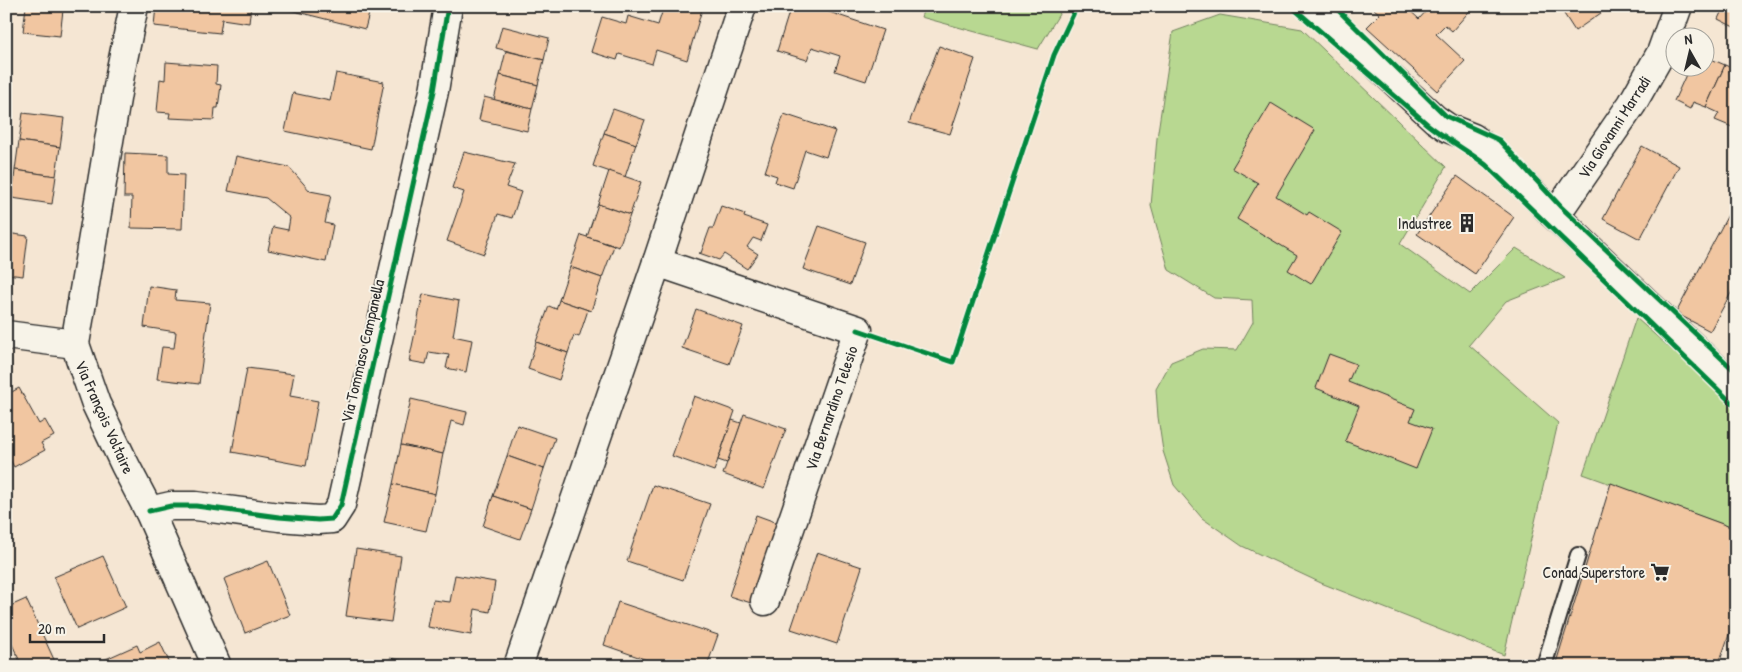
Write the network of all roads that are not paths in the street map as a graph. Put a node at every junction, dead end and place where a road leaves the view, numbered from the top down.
1 (134, 6) edge
2 (448, 6) edge
3 (742, 6) edge
4 (1313, 6) edge
5 (1678, 6) edge
6 (1552, 212) junction
7 (657, 262) junction
8 (6, 334) edge
9 (75, 344) junction
10 (1736, 388) edge
11 (149, 511) junction
12 (1578, 555) dead end
13 (765, 601) dead end
14 (217, 666) edge
15 (518, 666) edge
16 (1544, 666) edge

1 - 9 street, Via François Voltaire
2 - 11 street, Via Tommaso Campanella
3 - 7 street
4 - 6 street
5 - 6 street, Via Giovanni Marradi
6 - 10 street
7 - 13 street, Via Bernardino Telesio
7 - 15 street
8 - 9 street
9 - 11 street, Via François Voltaire
11 - 14 street, Via François Voltaire
12 - 16 lane

